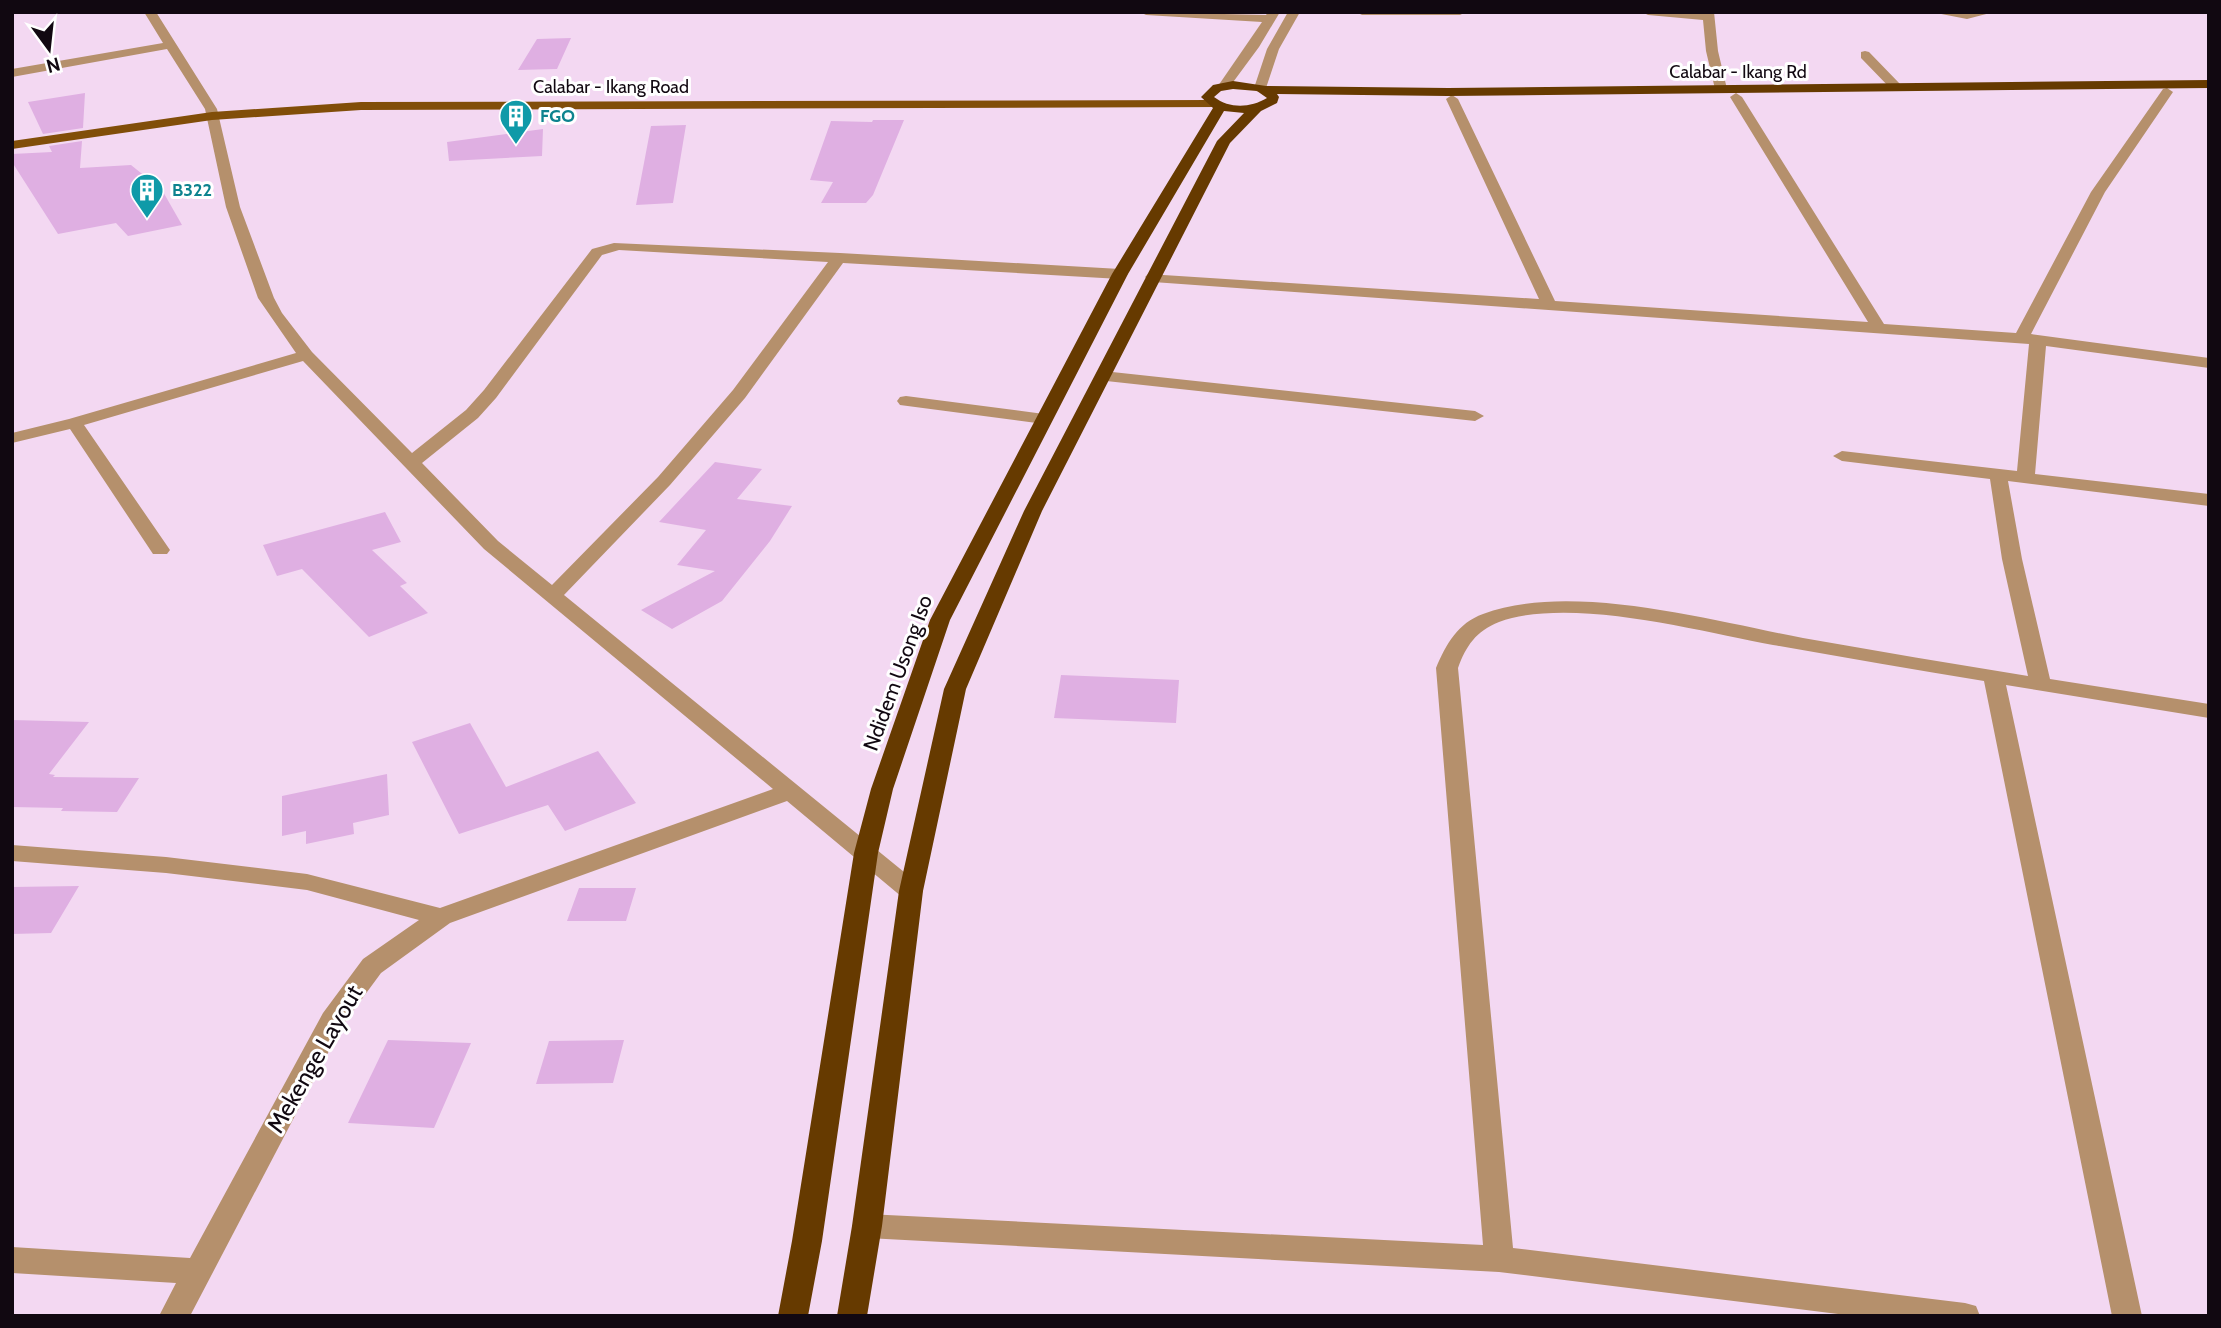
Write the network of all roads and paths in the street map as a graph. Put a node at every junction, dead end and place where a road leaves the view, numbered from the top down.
1 (150, 12) edge
2 (1146, 12) edge
3 (1294, 12) edge
4 (1362, 12) edge
5 (1460, 12) edge
6 (1648, 12) edge
7 (1937, 12) edge
8 (1988, 12) edge
9 (1707, 14) edge
10 (1272, 15) edge
11 (171, 45) junction
12 (1865, 55) dead end
13 (12, 73) edge
14 (2209, 84) edge
15 (1897, 88) junction
16 (1721, 89) junction
17 (2209, 91) edge
18 (2167, 92) junction
19 (1217, 97) junction
20 (1736, 97) junction
21 (1263, 98) junction
22 (1452, 99) junction
23 (212, 112) junction
24 (12, 137) edge
25 (12, 145) edge
26 (840, 257) junction
27 (1120, 274) junction
28 (1153, 277) junction
29 (1549, 304) junction
30 (1879, 328) junction
31 (2030, 339) junction
32 (306, 355) junction
33 (2209, 363) edge
34 (1102, 376) junction
35 (906, 401) dead end
36 (1475, 416) dead end
37 (1044, 419) junction
38 (74, 423) junction
39 (12, 438) edge
40 (1842, 456) dead end
41 (411, 463) junction
42 (1998, 475) junction
43 (2025, 479) junction
44 (2209, 500) edge
45 (160, 550) dead end
46 (552, 596) junction
47 (1994, 678) junction
48 (2041, 685) junction
49 (2209, 711) edge
50 (789, 792) junction
51 (12, 853) edge
52 (866, 853) junction
53 (911, 891) junction
54 (441, 917) junction
55 (867, 1226) junction
56 (1499, 1259) junction
57 (12, 1260) edge
58 (198, 1271) junction
59 (174, 1316) edge
60 (793, 1316) edge
61 (852, 1316) edge
62 (1965, 1316) edge
63 (2126, 1316) edge

1 - 11 street
2 - 10 street
3 - 21 street
4 - 5 street
6 - 9 street
7 - 8 street
9 - 16 street
10 - 19 street, Ndidem Usong Iso
11 - 13 street
11 - 23 street
12 - 15 street
14 - 15 highway, Calabar - Ikang Rd
15 - 16 highway, Calabar - Ikang Rd
16 - 21 highway, Calabar - Ikang Rd
17 - 18 highway, Calabar - Ikang Rd
18 - 20 highway, Calabar - Ikang Rd
18 - 31 street
19 - 21 highway
19 - 21 highway
19 - 23 main road, Calabar - Ikang Road
19 - 27 highway, Ndidem Usong Iso
20 - 22 highway, Calabar - Ikang Rd
20 - 30 street
21 - 22 highway, Calabar - Ikang Rd
21 - 28 highway
22 - 29 street
23 - 24 main road, Calabar - Ikang Road
23 - 25 main road, Calabar - Ikang Road
23 - 32 street
26 - 27 street
26 - 41 street
26 - 46 street
27 - 37 highway, Ndidem Usong Iso
28 - 29 street
28 - 34 highway
29 - 30 street
30 - 31 street
31 - 33 street
31 - 43 street
32 - 38 street
32 - 41 street
34 - 36 street
34 - 53 highway
35 - 37 street
37 - 52 highway, Ndidem Usong Iso
38 - 39 street
38 - 45 street
40 - 42 street
41 - 46 street
42 - 43 street
42 - 48 street
43 - 44 street
46 - 50 street
47 - 48 street
47 - 56 street
47 - 63 street
48 - 49 street
50 - 52 street
50 - 54 street, Mekenge Layout
51 - 54 street
52 - 53 street
52 - 60 highway, Ndidem Usong Iso
53 - 55 highway
54 - 58 street, Mekenge Layout
55 - 56 street
55 - 61 highway
56 - 62 street
57 - 58 street
58 - 59 street, Mekenge Layout

